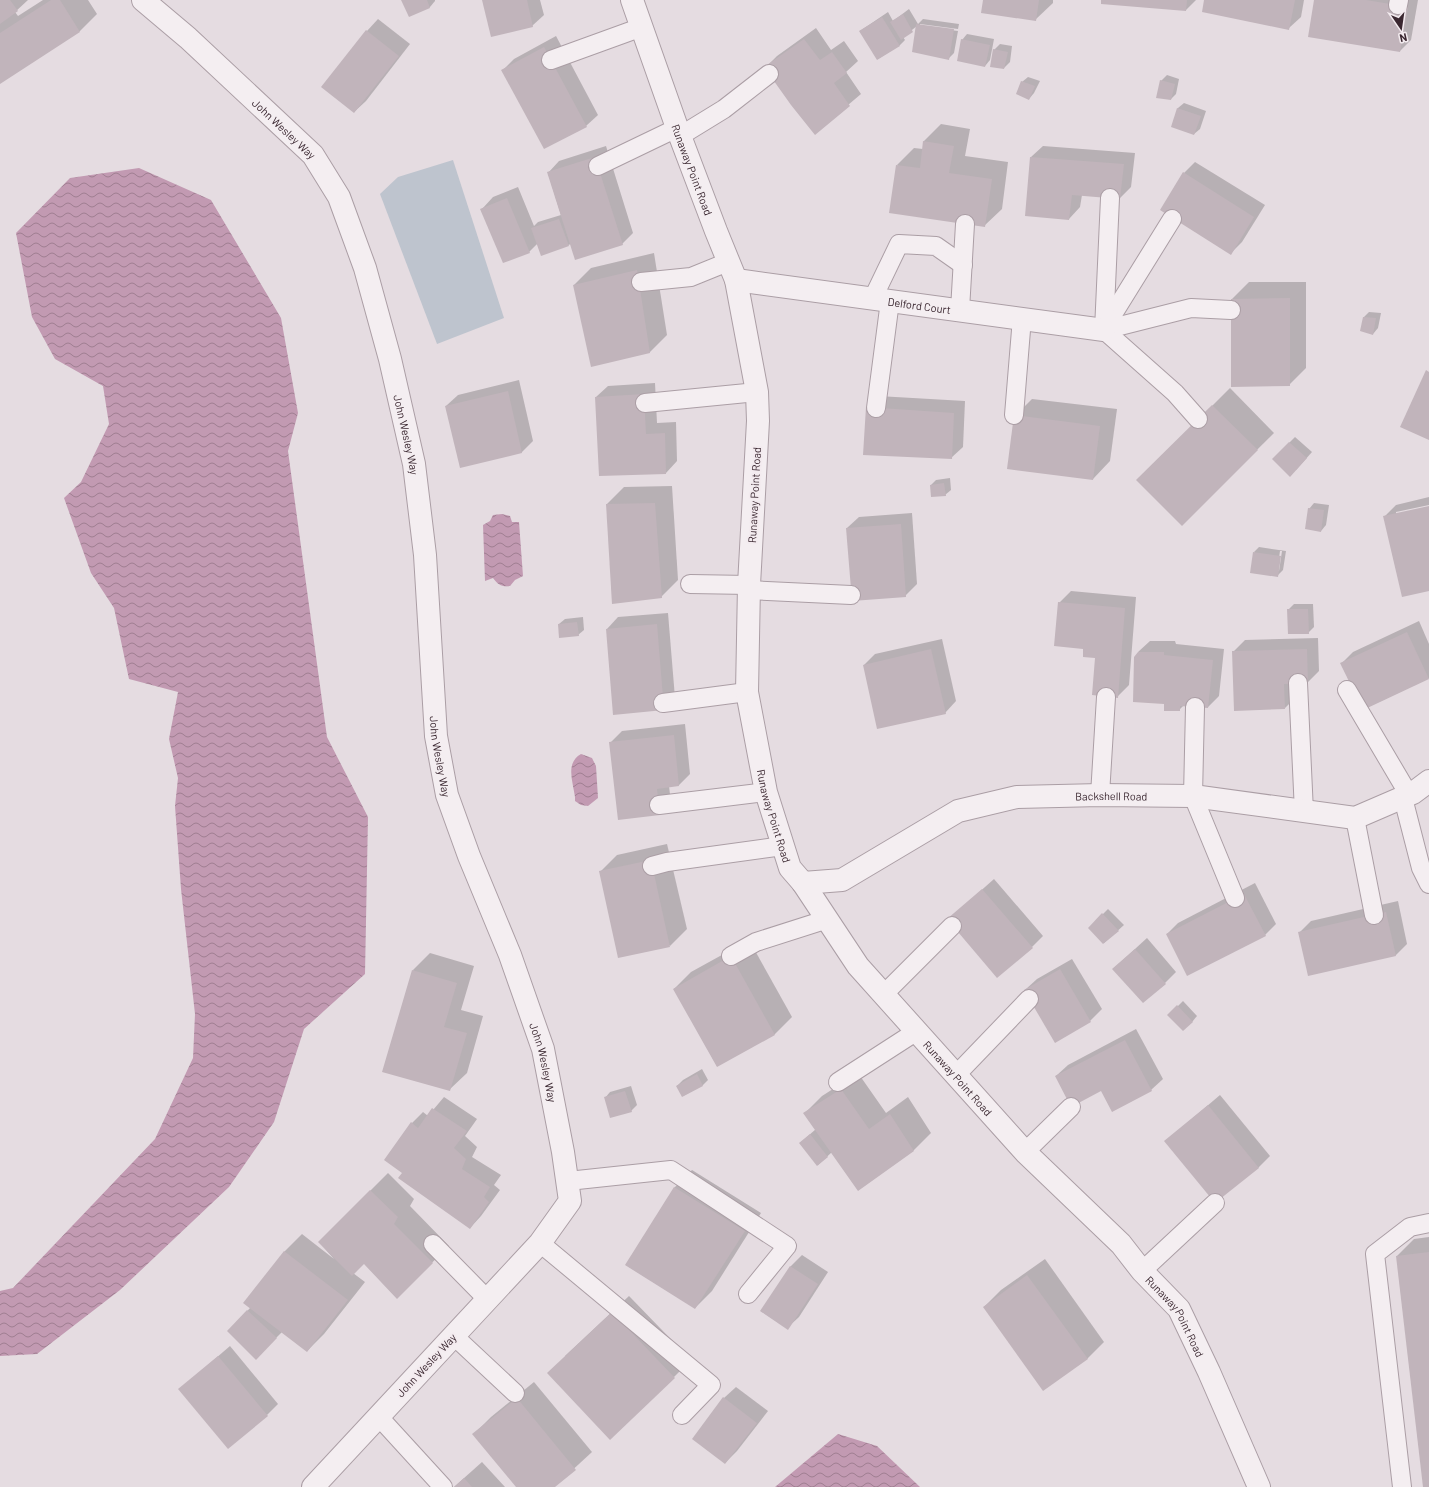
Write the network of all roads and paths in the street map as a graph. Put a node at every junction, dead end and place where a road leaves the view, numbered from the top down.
1 (143, 0) edge
2 (632, 0) edge
3 (642, 26) junction
4 (551, 60) dead end
5 (769, 74) dead end
6 (678, 132) junction
7 (598, 166) dead end
8 (1110, 198) dead end
9 (1172, 218) dead end
10 (965, 224) dead end
11 (963, 265) junction
12 (732, 271) junction
13 (640, 282) dead end
14 (881, 299) junction
15 (960, 310) junction
16 (1231, 310) dead end
17 (1022, 318) junction
18 (1104, 330) junction
19 (757, 392) junction
20 (644, 403) dead end
21 (876, 408) dead end
22 (1014, 415) dead end
23 (1198, 418) dead end
24 (690, 584) dead end
25 (749, 588) junction
26 (851, 594) dead end
27 (1298, 684) dead end
28 (1347, 690) dead end
29 (747, 692) junction
30 (1106, 696) dead end
31 (664, 703) dead end
32 (1196, 707) dead end
33 (1429, 781) edge
34 (766, 792) junction
35 (1100, 796) junction
36 (1193, 796) junction
37 (1406, 796) junction
38 (659, 805) dead end
39 (1304, 812) junction
40 (1355, 818) junction
41 (783, 846) junction
42 (652, 866) dead end
43 (804, 882) junction
44 (1429, 884) edge
45 (1235, 898) dead end
46 (1374, 915) dead end
47 (828, 919) junction
48 (952, 926) dead end
49 (731, 956) dead end
50 (884, 994) junction
51 (1029, 999) dead end
52 (917, 1032) junction
53 (956, 1075) junction
54 (838, 1082) dead end
55 (1071, 1107) dead end
56 (1025, 1152) junction
57 (568, 1181) junction
58 (1215, 1203) dead end
59 (1429, 1223) edge
60 (540, 1243) junction
61 (433, 1244) dead end
62 (1142, 1271) junction
63 (748, 1294) dead end
64 (487, 1299) junction
65 (454, 1336) junction
66 (515, 1393) dead end
67 (682, 1415) dead end
68 (378, 1417) junction
69 (313, 1487) edge
70 (443, 1487) edge
71 (1259, 1487) edge
72 (1402, 1487) edge

1 - 57 street, John Wesley Way
2 - 3 street, Runaway Point Road
3 - 4 lane
3 - 6 street, Runaway Point Road
5 - 6 lane
6 - 7 lane
6 - 12 street, Runaway Point Road
8 - 18 lane
9 - 18 lane
10 - 11 lane
11 - 14 lane
11 - 15 lane
12 - 13 lane
12 - 14 street, Delford Court
12 - 19 street, Runaway Point Road
14 - 15 street, Delford Court
14 - 21 lane
15 - 17 street, Delford Court
16 - 18 lane
17 - 18 street, Delford Court
17 - 22 lane
18 - 23 lane
19 - 20 lane
19 - 25 street, Runaway Point Road
24 - 25 lane
25 - 26 lane
25 - 29 street, Runaway Point Road
27 - 39 lane
28 - 37 lane
29 - 31 lane
29 - 34 street, Runaway Point Road
30 - 35 lane
32 - 36 lane
33 - 37 street, Backshell Road
34 - 38 lane
34 - 41 street, Runaway Point Road
35 - 36 street, Backshell Road
35 - 43 street, Backshell Road
36 - 39 street, Backshell Road
36 - 45 lane
37 - 40 street, Backshell Road
37 - 44 lane
39 - 40 street, Backshell Road
40 - 46 lane
41 - 42 lane
41 - 43 street, Runaway Point Road
43 - 47 street, Runaway Point Road
47 - 49 lane
47 - 50 street, Runaway Point Road
48 - 50 lane
50 - 52 street, Runaway Point Road
51 - 53 lane
52 - 53 street, Runaway Point Road
52 - 54 lane
53 - 56 street, Runaway Point Road
55 - 56 lane
56 - 62 street, Runaway Point Road
57 - 60 street, John Wesley Way
57 - 63 lane
58 - 62 lane
59 - 72 lane
60 - 64 street, John Wesley Way
60 - 67 lane
61 - 64 lane
62 - 71 street, Runaway Point Road
64 - 65 street, John Wesley Way
65 - 66 lane
65 - 68 street, John Wesley Way
68 - 69 street, John Wesley Way
68 - 70 lane

